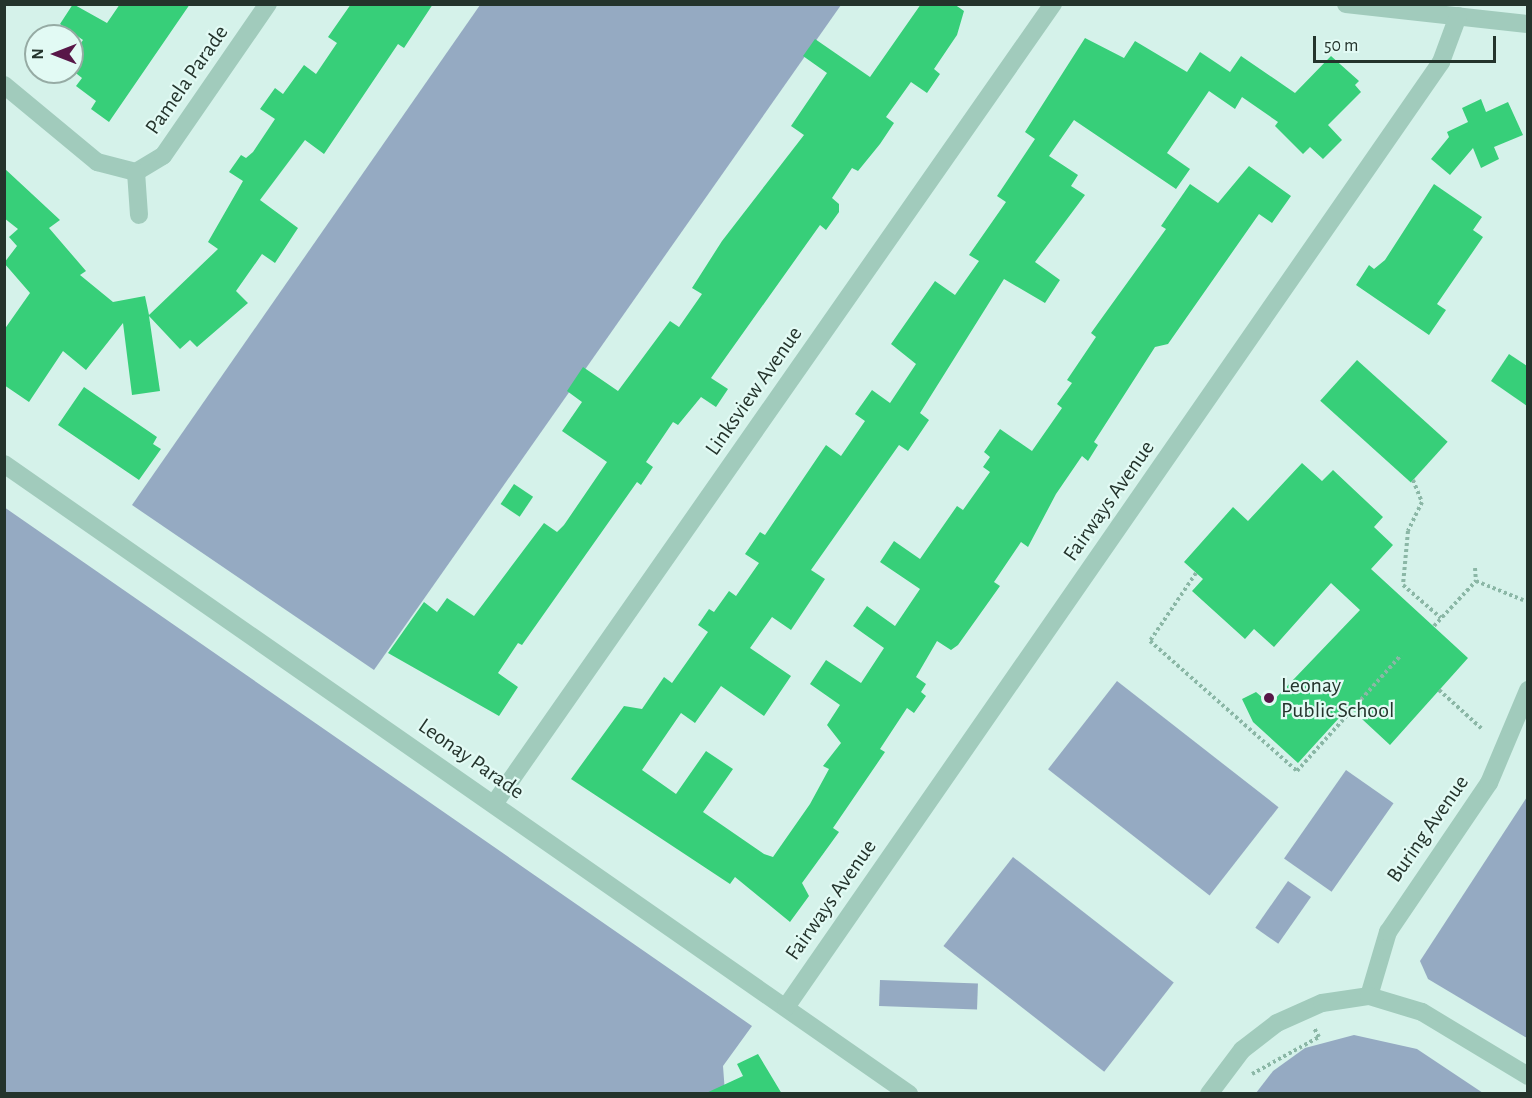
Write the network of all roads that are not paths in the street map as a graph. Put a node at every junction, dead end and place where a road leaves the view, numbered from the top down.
1 (268, 4) edge
2 (1053, 4) edge
3 (1346, 4) edge
4 (1458, 16) junction
5 (1527, 24) edge
6 (4, 85) edge
7 (136, 172) junction
8 (139, 215) dead end
9 (4, 464) edge
10 (1527, 690) edge
11 (495, 804) junction
12 (1369, 996) junction
13 (786, 1007) junction
14 (1527, 1076) edge
15 (909, 1094) edge
16 (1209, 1094) edge

1 - 7 street, Pamela Parade
2 - 11 street, Linksview Avenue
3 - 4 street
4 - 5 street
4 - 13 street, Fairways Avenue
6 - 7 street
7 - 8 street
9 - 11 street, Leonay Parade
10 - 12 street, Buring Avenue
11 - 13 street, Leonay Parade
12 - 14 street
12 - 16 street
13 - 15 street, Leonay Parade

